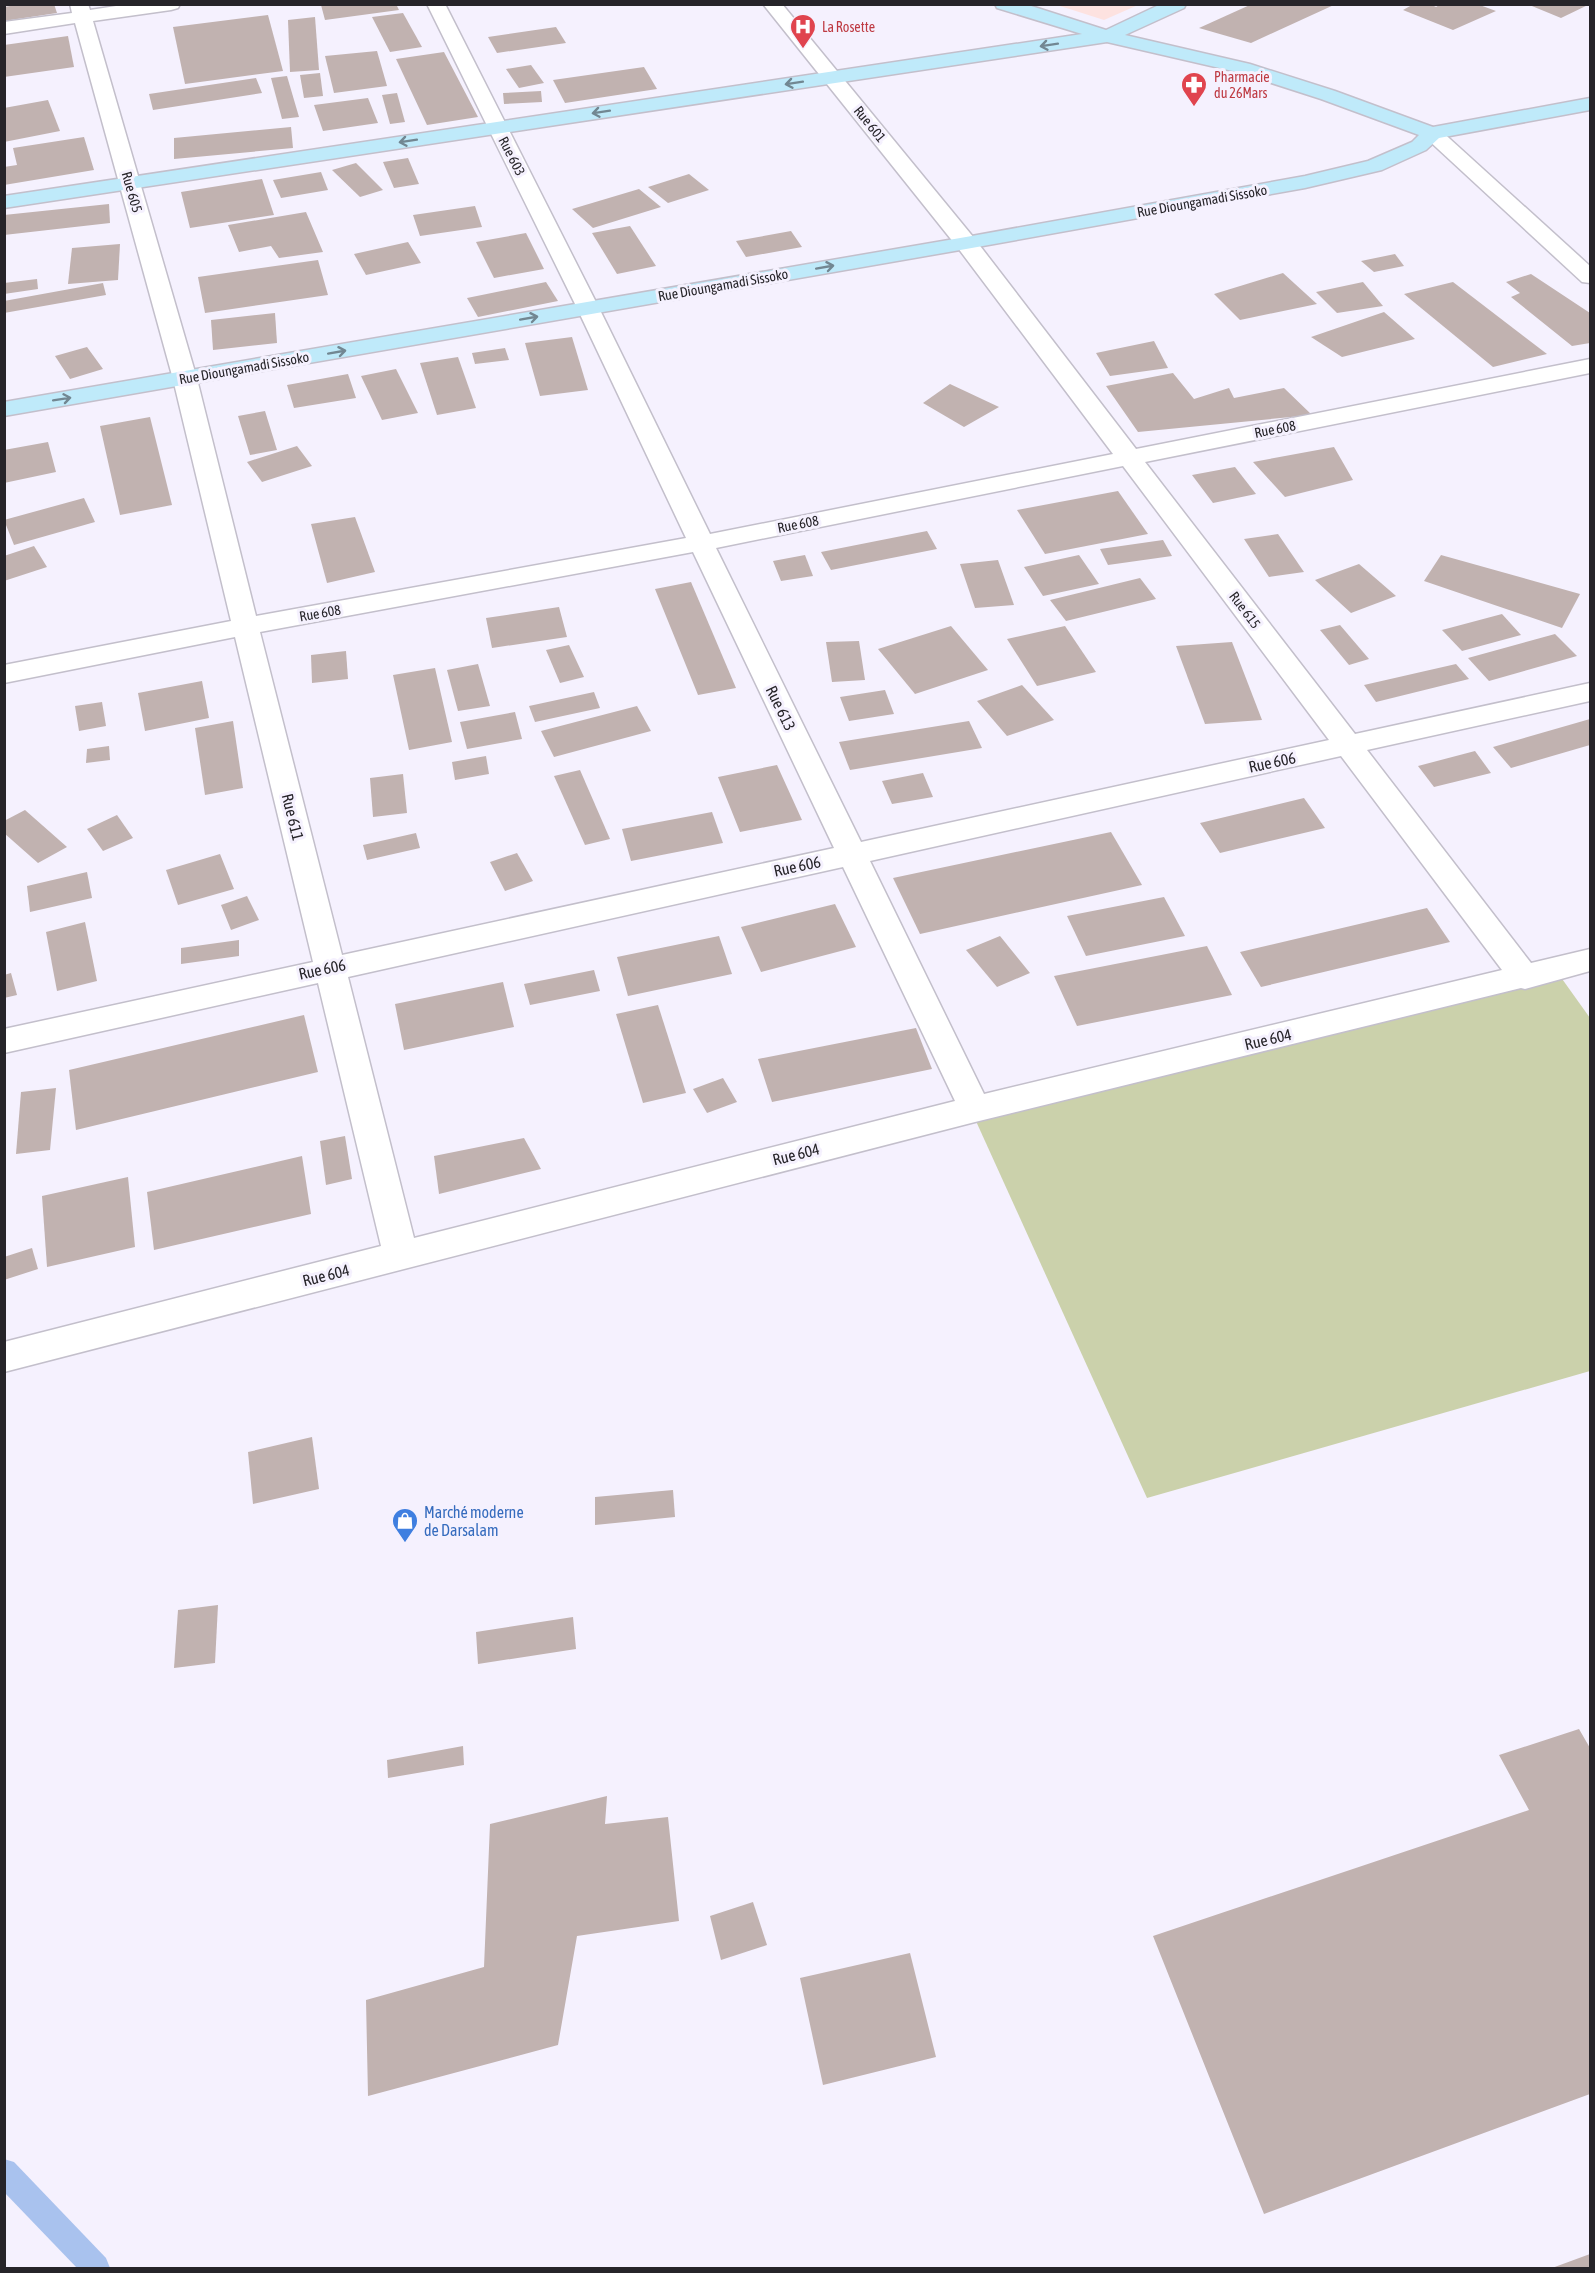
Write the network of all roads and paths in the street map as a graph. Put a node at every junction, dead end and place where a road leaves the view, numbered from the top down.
1 (171, 4) edge
2 (436, 4) edge
3 (772, 4) edge
4 (1004, 4) edge
5 (1177, 4) edge
6 (81, 11) edge
7 (4, 28) edge
8 (1107, 36) junction
9 (832, 77) junction
10 (1590, 104) edge
11 (497, 128) junction
12 (1432, 133) junction
13 (130, 183) junction
14 (4, 202) edge
15 (966, 243) junction
16 (1590, 277) edge
17 (588, 308) junction
18 (1590, 366) edge
19 (185, 379) junction
20 (4, 409) edge
21 (1130, 458) junction
22 (701, 543) junction
23 (246, 626) junction
24 (4, 674) edge
25 (1590, 692) edge
26 (1348, 746) junction
27 (852, 855) junction
28 (1590, 960) edge
29 (329, 968) junction
30 (1525, 978) junction
31 (4, 1041) edge
32 (975, 1109) junction
33 (401, 1256) junction
34 (4, 1357) edge

1 - 6 street
2 - 11 street, Rue 603
3 - 9 street, Rue 601
4 - 8 street
5 - 8 street
6 - 7 street
6 - 13 street, Rue 605
8 -> 9 street
8 - 12 street
9 -> 11 street
9 - 15 street, Rue 601
10 - 12 street
11 -> 13 street
11 - 17 street, Rue 603
12 - 15 street, Rue Dioungamadi Sissoko
12 - 16 street
13 - 14 street
13 - 19 street, Rue 605
17 -> 15 street, Rue Dioungamadi Sissoko
15 - 21 street, Rue 615
19 -> 17 street, Rue Dioungamadi Sissoko
17 - 22 street, Rue 613
18 - 21 street, Rue 608
20 -> 19 street, Rue Dioungamadi Sissoko
19 - 23 street, Rue 611
21 - 22 street, Rue 608
21 - 26 street, Rue 615
22 - 23 street, Rue 608
22 - 27 street, Rue 613
23 - 24 street, Rue 608
23 - 29 street, Rue 611
25 - 26 street, Rue 606
26 - 27 street, Rue 606
26 - 30 street, Rue 615
27 - 29 street, Rue 606
27 - 32 street, Rue 613
28 - 30 street, Rue 604
29 - 31 street, Rue 606
29 - 33 street, Rue 611
30 - 32 street, Rue 604
32 - 33 street, Rue 604
33 - 34 street, Rue 604

